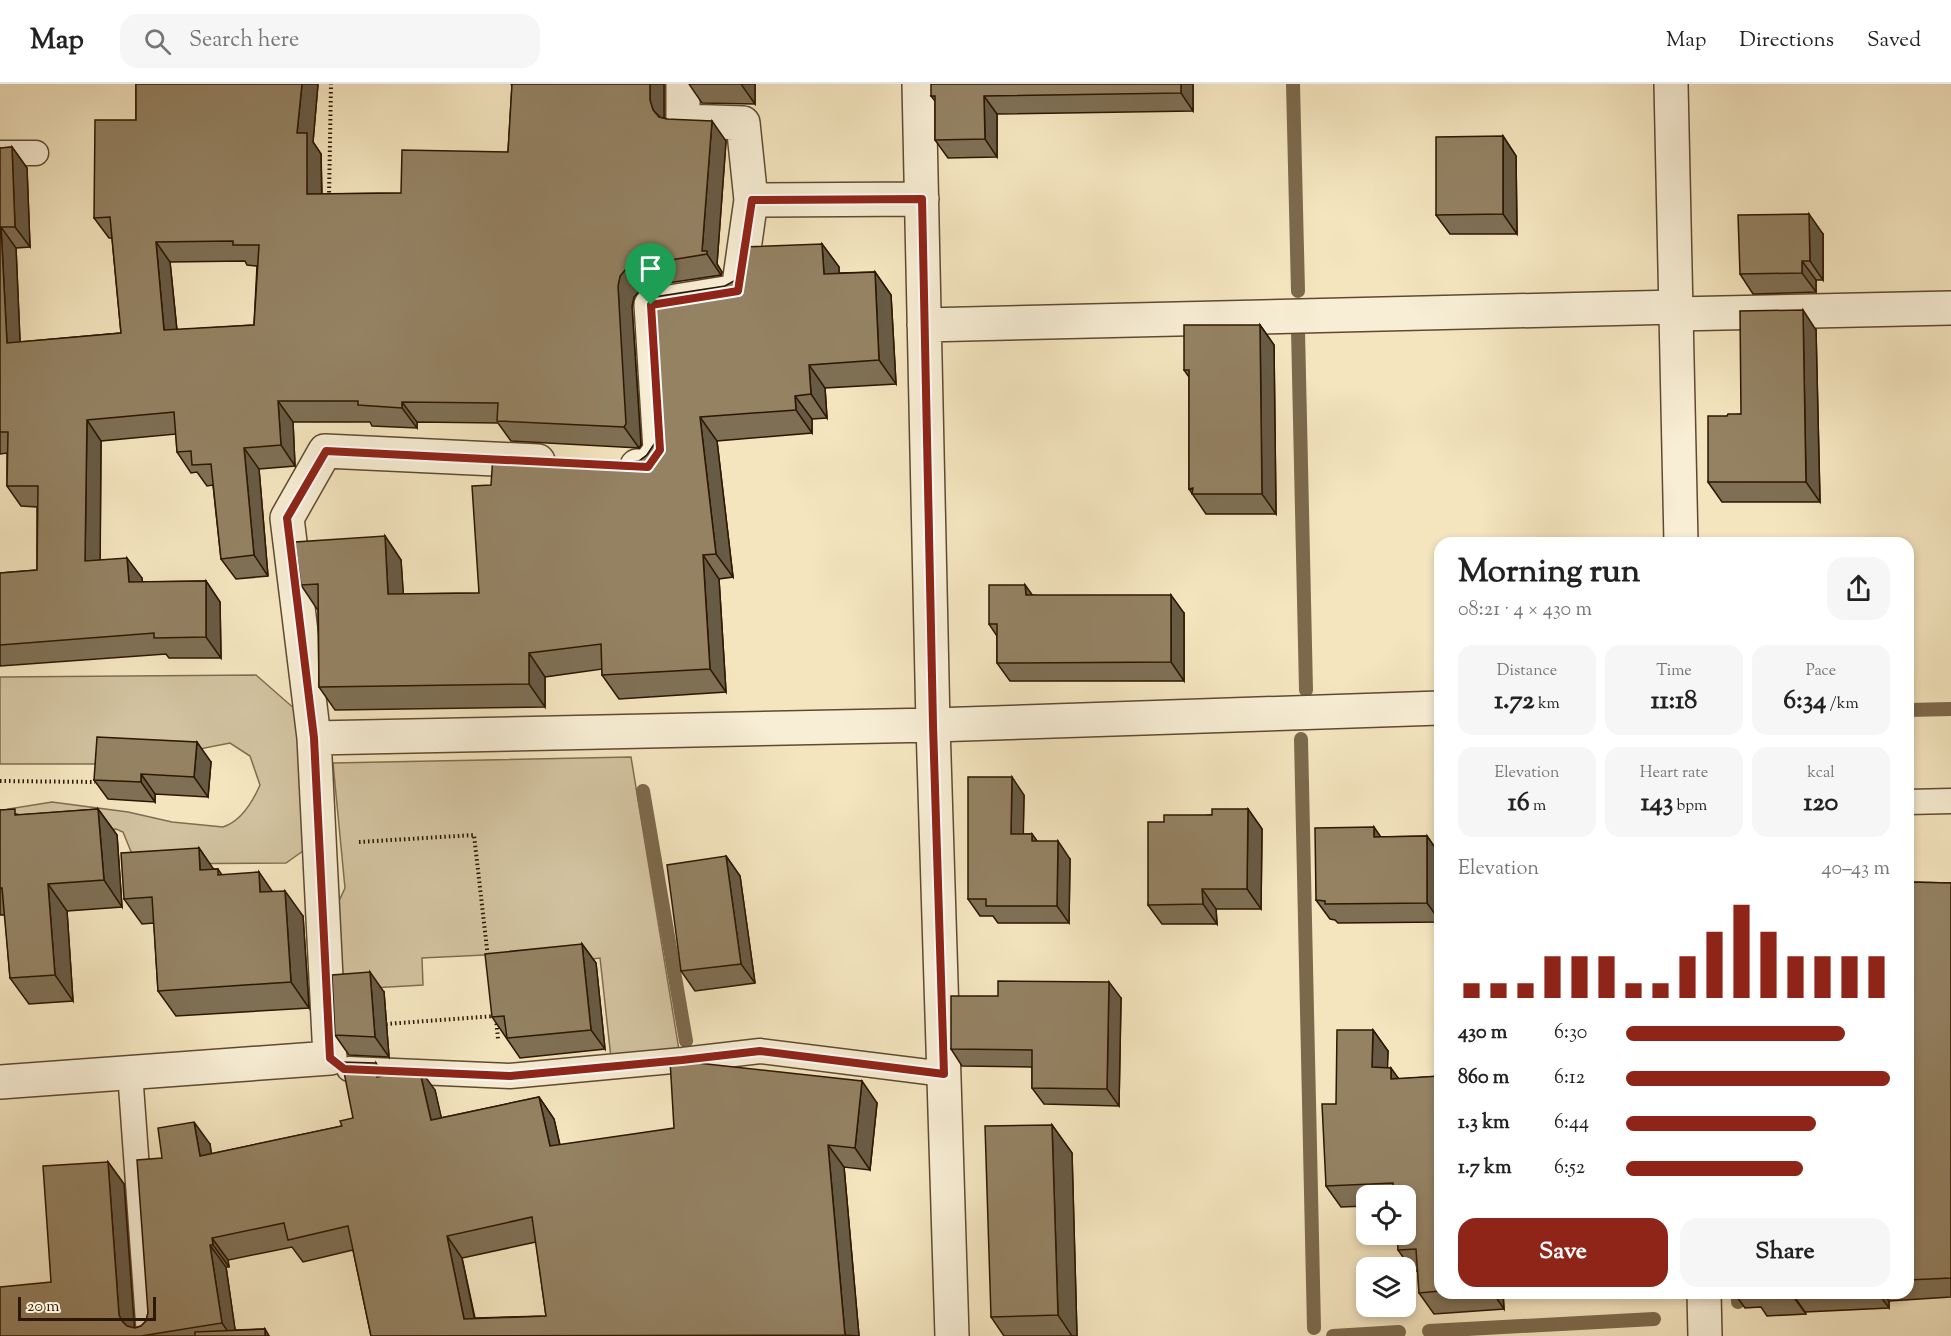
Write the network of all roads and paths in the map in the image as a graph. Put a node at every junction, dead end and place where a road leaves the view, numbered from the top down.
1 (331, 84) edge
2 (683, 84) edge
3 (919, 84) edge
4 (1671, 84) edge
5 (0, 153) edge
6 (36, 153) dead end
7 (922, 199) junction
8 (752, 200) junction
9 (329, 202) edge
10 (1951, 308) edge
11 (1676, 310) junction
12 (924, 325) junction
13 (564, 463) edge
14 (612, 465) edge
15 (1681, 537) edge
16 (1434, 708) edge
17 (933, 725) junction
18 (314, 738) junction
19 (0, 781) edge
20 (95, 782) edge
21 (1951, 801) edge
22 (1914, 802) edge
23 (319, 844) junction
24 (489, 960) edge
25 (494, 1005) edge
26 (495, 1016) junction
27 (386, 1024) dead end
28 (330, 1058) junction
29 (130, 1072) junction
30 (944, 1074) junction
31 (502, 1076) junction
32 (0, 1082) edge
33 (1704, 1299) edge
34 (149, 1336) edge
35 (952, 1336) edge
36 (1706, 1336) edge

1 - 9 path
2 - 8 street
3 - 7 street
4 - 11 street
5 - 6 lane
7 - 8 street
7 - 12 street
8 - 14 street
10 - 11 street
11 - 12 street
11 - 15 street
12 - 17 street
13 - 18 street
16 - 17 street
17 - 18 street
17 - 30 street
18 - 23 street
19 - 20 path
21 - 22 lane
23 - 24 path
23 - 28 street
25 - 26 path
26 - 27 path
26 - 31 path
28 - 29 street
28 - 31 lane
29 - 32 street
29 - 34 lane
30 - 31 lane
30 - 35 street
33 - 36 street

